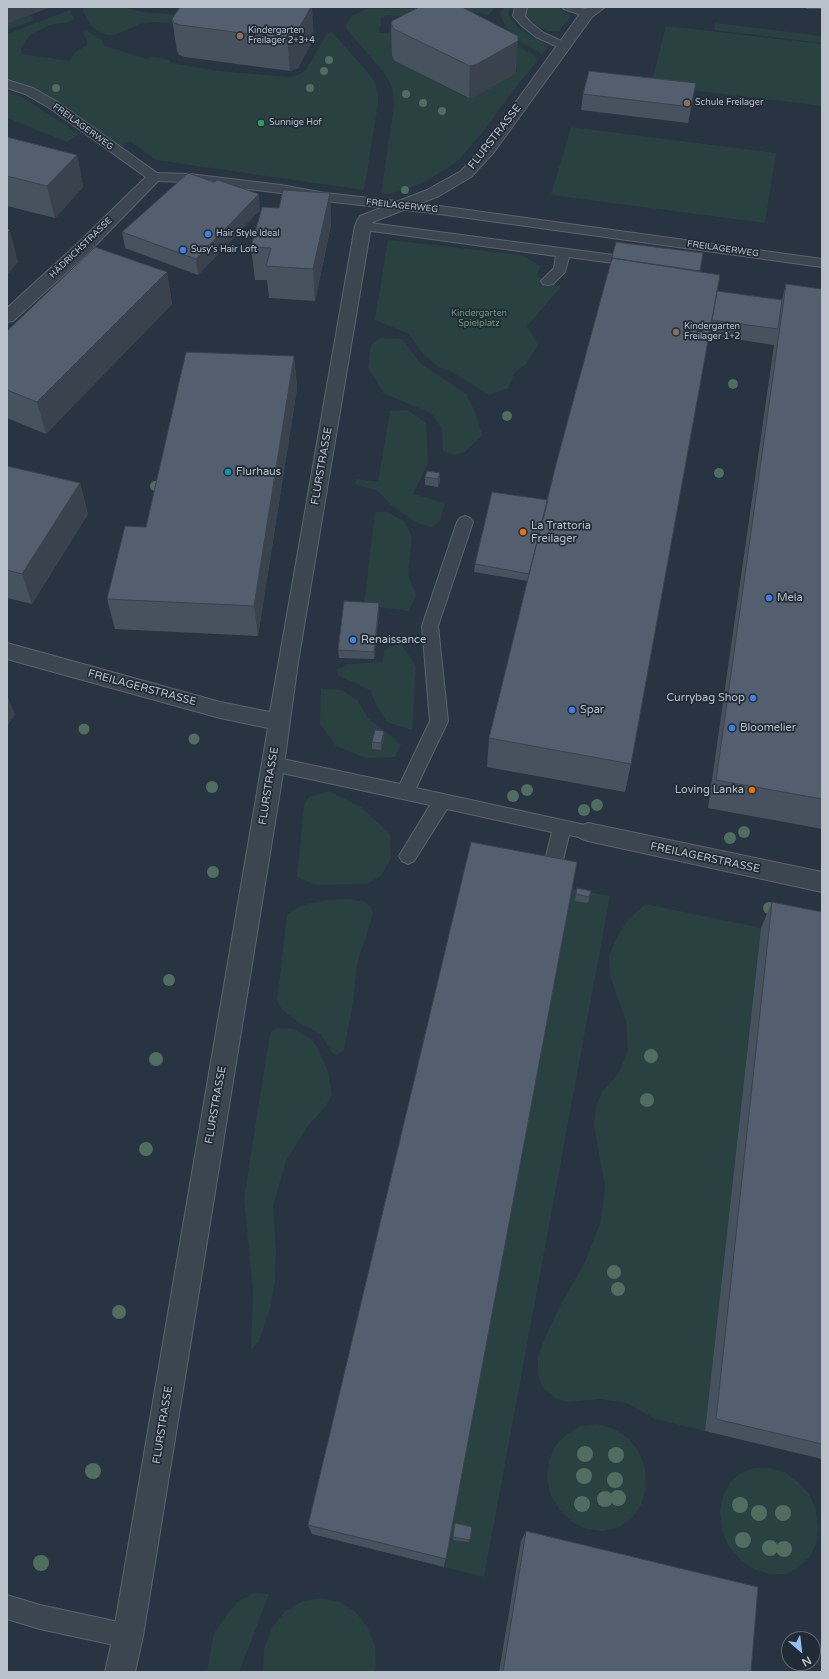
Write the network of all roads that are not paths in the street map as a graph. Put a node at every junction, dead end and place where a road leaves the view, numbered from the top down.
1 (521, 7) edge
2 (568, 7) edge
3 (593, 10) edge
4 (564, 46) junction
5 (7, 84) edge
6 (154, 177) junction
7 (396, 206) junction
8 (363, 226) junction
9 (563, 252) junction
10 (613, 259) edge
11 (822, 263) edge
12 (548, 281) dead end
13 (7, 317) edge
14 (465, 522) dead end
15 (7, 651) edge
16 (279, 722) junction
17 (273, 764) junction
18 (405, 793) junction
19 (442, 801) junction
20 (562, 828) junction
21 (588, 832) joint
22 (408, 856) dead end
23 (822, 882) edge
24 (548, 884) edge
25 (7, 1607) edge
26 (128, 1636) junction
27 (120, 1672) edge

1 - 4 lane
2 - 3 lane
3 - 4 street, FLURSTRASSE
4 - 7 street, FLURSTRASSE
5 - 6 lane, FREILAGERWEG
6 - 7 lane, FREILAGERWEG
6 - 13 street, HÄDRICHSTRASSE
7 - 8 street, FLURSTRASSE
7 - 11 lane, FREILAGERWEG
8 - 9 lane
8 - 16 street, FLURSTRASSE
9 - 10 lane
9 - 12 lane
14 - 18 lane
15 - 16 street, FREILAGERSTRASSE
16 - 17 street, FLURSTRASSE
17 - 18 lane
17 - 26 street, FLURSTRASSE
18 - 19 lane
19 - 20 lane
19 - 22 lane
20 - 21 lane
20 - 24 lane
21 - 23 street, FREILAGERSTRASSE
25 - 26 lane
26 - 27 street, FLURSTRASSE

